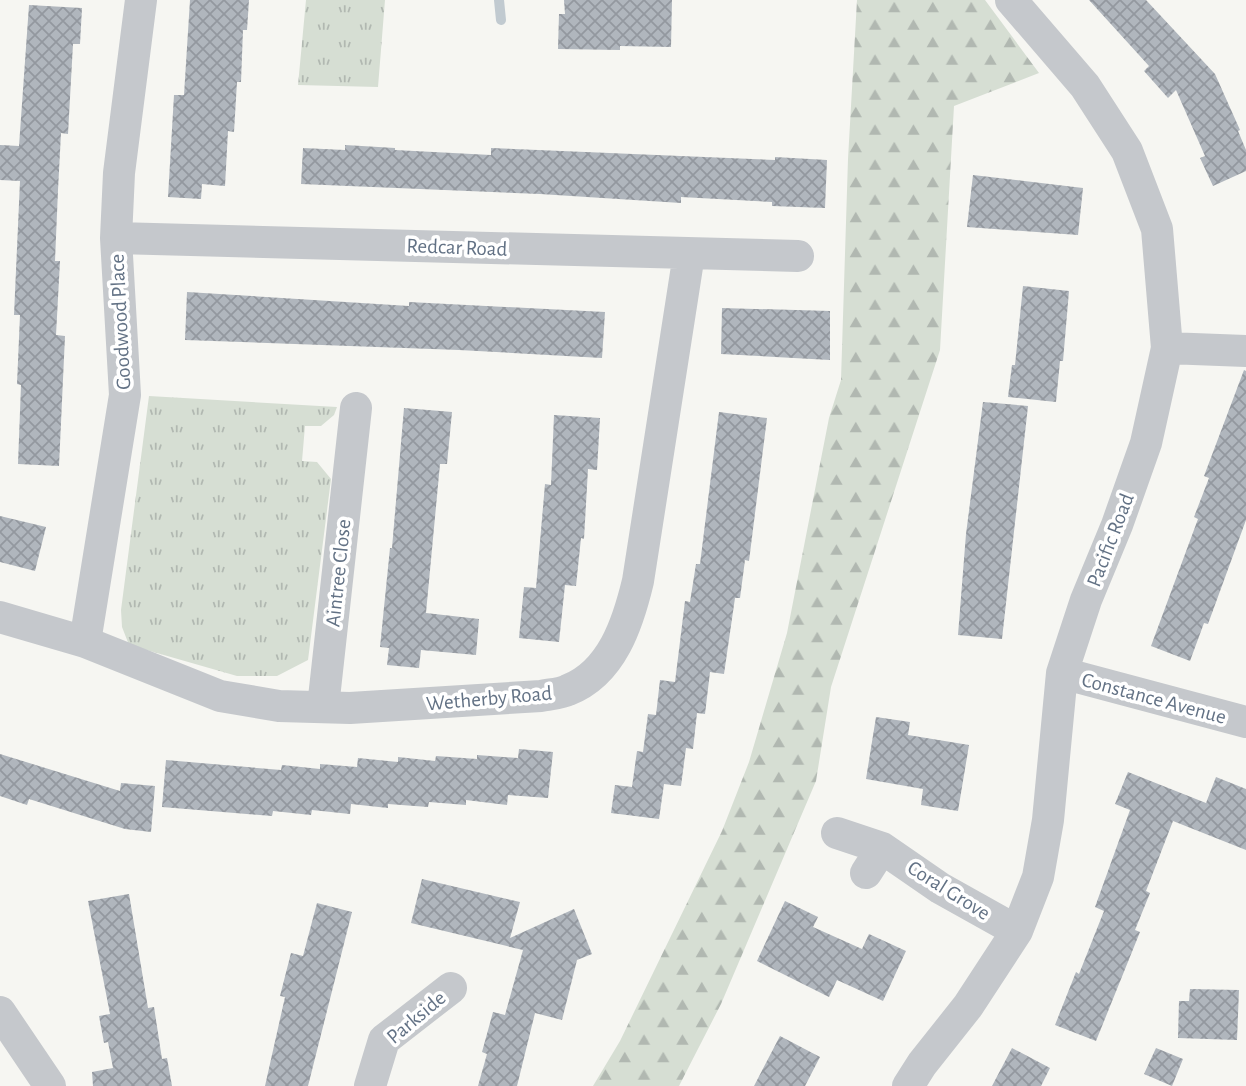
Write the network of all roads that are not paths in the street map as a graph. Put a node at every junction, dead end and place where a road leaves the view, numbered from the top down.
1 (141, 0) edge
2 (1011, 0) edge
3 (116, 238) junction
4 (689, 254) junction
5 (798, 256) dead end
6 (1167, 348) junction
7 (1246, 351) edge
8 (345, 428) dead end
9 (0, 617) edge
10 (85, 642) junction
11 (1062, 673) junction
12 (323, 707) junction
13 (1246, 722) edge
14 (837, 833) dead end
15 (1017, 931) junction
16 (451, 988) dead end
17 (0, 1012) edge
18 (50, 1086) edge
19 (370, 1086) edge
20 (908, 1086) edge

1 - 3 street, Goodwood Place
2 - 6 street, Pacific Road
3 - 4 street, Redcar Road
3 - 10 street, Goodwood Place
4 - 5 street, Redcar Road
4 - 12 street, Wetherby Road
6 - 7 street
6 - 11 street, Pacific Road
8 - 12 street, Aintree Close
9 - 10 street, Wetherby Road
10 - 12 street, Wetherby Road
11 - 13 street, Constance Avenue
11 - 15 street, Pacific Road
14 - 15 street, Coral Grove
15 - 20 street, Pacific Road
16 - 19 street, Parkside
17 - 18 street

